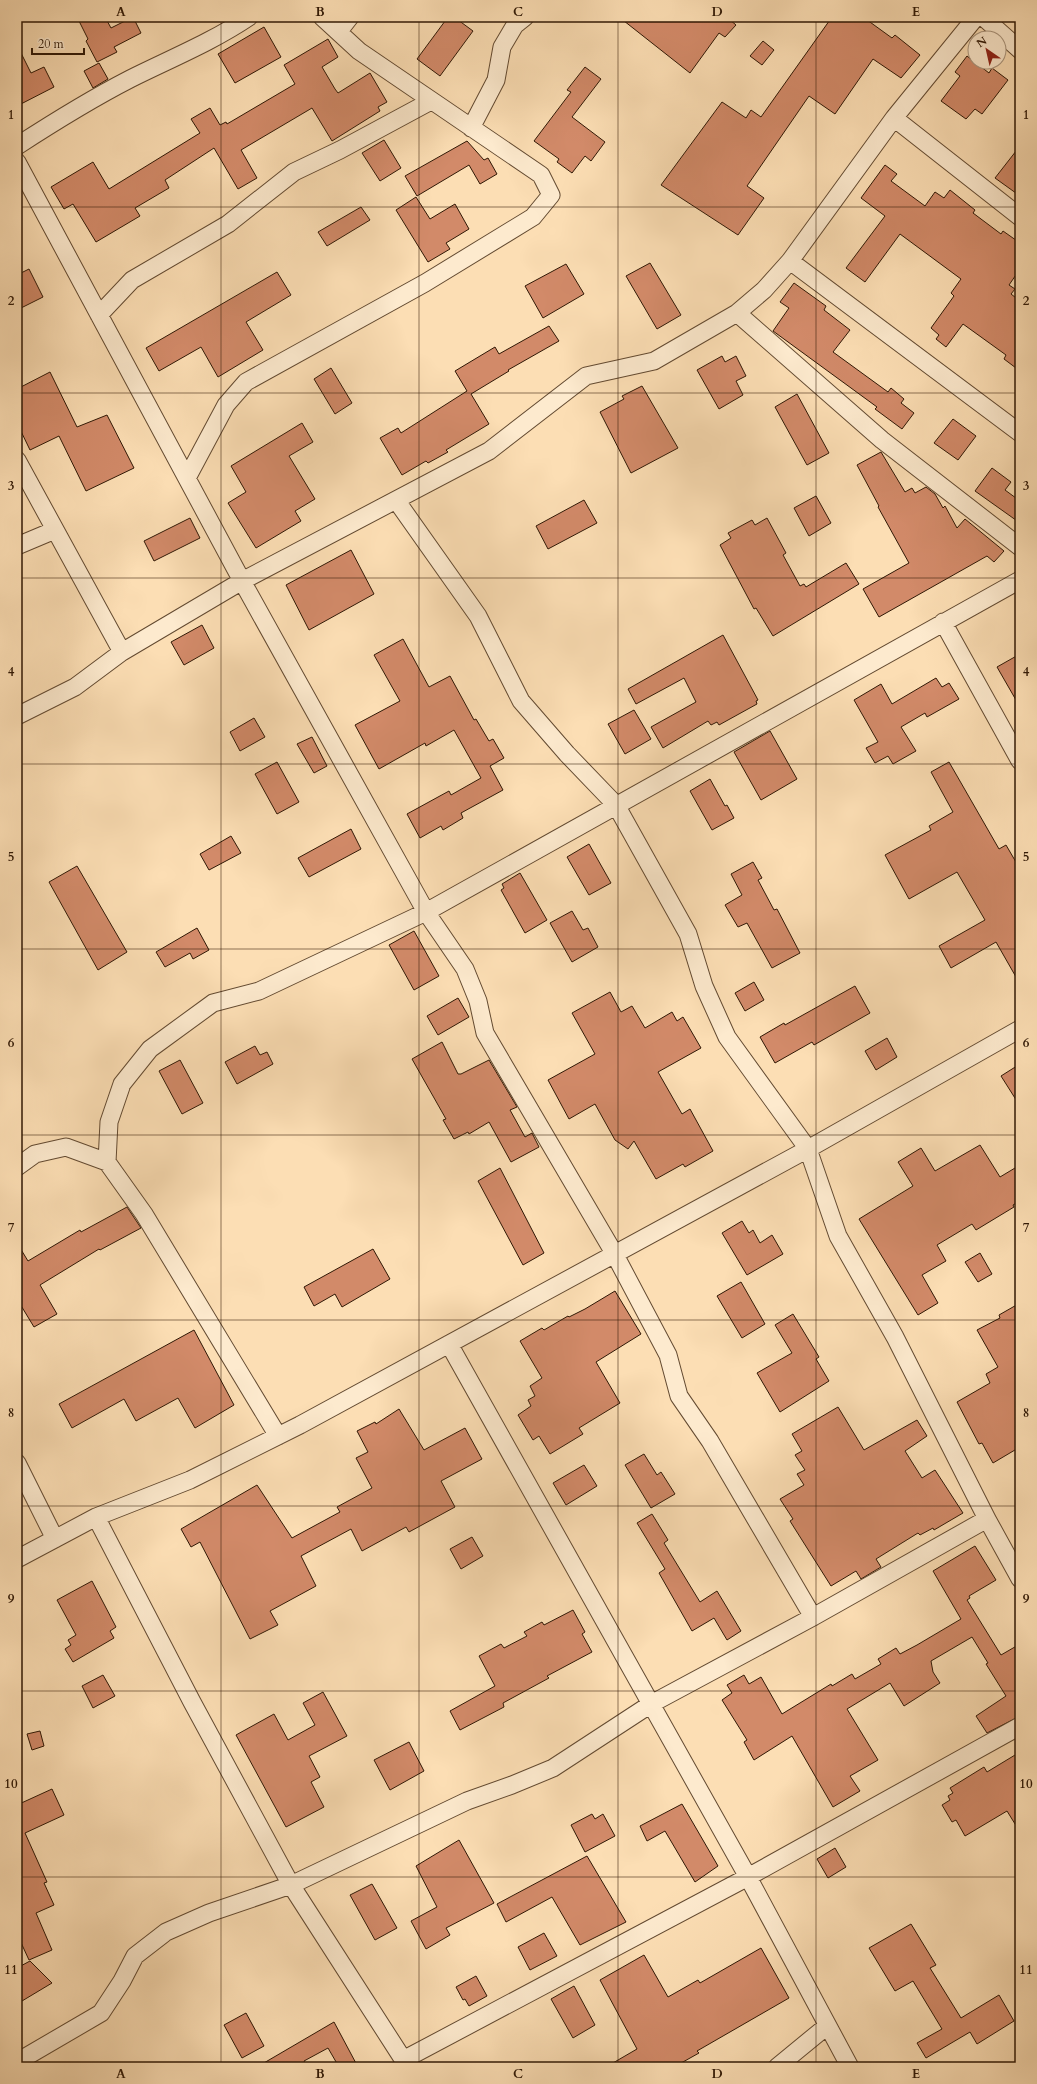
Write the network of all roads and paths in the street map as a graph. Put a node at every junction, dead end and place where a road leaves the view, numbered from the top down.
1 (249, 17) edge
2 (322, 17) edge
3 (350, 17) edge
4 (525, 17) edge
5 (976, 17) edge
6 (983, 17) edge
7 (339, 31) junction
8 (1020, 50) edge
9 (431, 101) junction
10 (894, 118) junction
11 (471, 128) junction
12 (17, 146) edge
13 (17, 162) edge
14 (1020, 217) edge
15 (790, 261) junction
16 (737, 313) junction
17 (99, 315) junction
18 (1020, 433) edge
19 (17, 460) edge
20 (187, 478) junction
21 (396, 500) junction
22 (55, 530) junction
23 (17, 546) edge
24 (1020, 547) edge
25 (1020, 580) edge
26 (242, 581) junction
27 (943, 622) junction
28 (122, 652) junction
29 (17, 716) edge
30 (1020, 761) edge
31 (616, 805) junction
32 (426, 912) junction
33 (1020, 1029) edge
34 (808, 1148) junction
35 (107, 1162) junction
36 (17, 1167) edge
37 (614, 1253) junction
38 (449, 1344) junction
39 (278, 1436) junction
40 (17, 1463) edge
41 (96, 1517) junction
42 (987, 1519) junction
43 (55, 1539) junction
44 (17, 1559) edge
45 (1020, 1579) edge
46 (813, 1617) junction
47 (651, 1704) junction
48 (1020, 1726) edge
49 (748, 1877) junction
50 (291, 1885) junction
51 (827, 2026) junction
52 (17, 2062) edge
53 (405, 2063) edge
54 (777, 2067) edge
55 (850, 2067) edge

1 - 12 street
2 - 7 street
3 - 7 street
4 - 11 street
5 - 10 street
6 - 8 street
7 - 9 street
9 - 11 street
9 - 17 street
10 - 14 street
10 - 15 street
11 - 20 street
13 - 17 street
15 - 16 street
15 - 18 street
16 - 21 street
16 - 24 street
17 - 20 street
19 - 22 street
20 - 26 street
21 - 26 street
21 - 31 street
22 - 23 street
22 - 28 street
25 - 27 street
26 - 28 street
26 - 32 street
27 - 30 street
27 - 31 street
28 - 29 street
31 - 32 street
31 - 34 street
32 - 35 street
32 - 37 street
33 - 34 street
34 - 37 street
34 - 42 street
35 - 36 street
35 - 39 street
37 - 38 street
37 - 46 street
38 - 39 street
38 - 47 street
39 - 41 street
40 - 43 street
41 - 43 street
41 - 50 street
42 - 45 street
42 - 46 street
43 - 44 street
46 - 47 street
47 - 49 street
47 - 50 street
48 - 49 street
49 - 51 street
49 - 53 street
50 - 52 street
50 - 53 street
51 - 54 street
51 - 55 street

